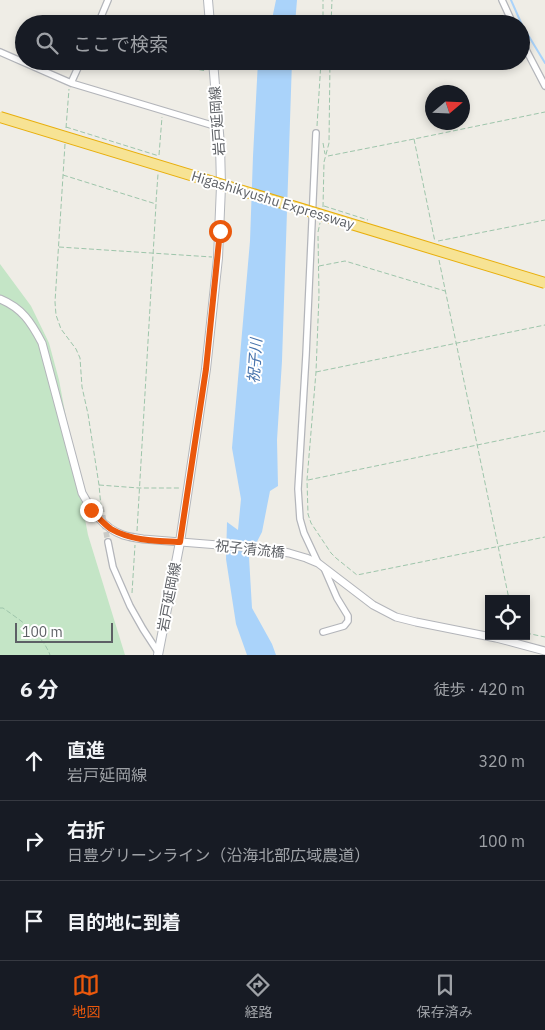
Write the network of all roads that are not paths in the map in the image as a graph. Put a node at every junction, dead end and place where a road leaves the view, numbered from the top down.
1 (108, 0) edge
2 (208, 0) edge
3 (502, 0) edge
4 (102, 15) edge
5 (209, 15) edge
6 (509, 15) edge
7 (0, 52) edge
8 (530, 57) edge
9 (15, 59) edge
10 (41, 70) edge
11 (76, 70) edge
12 (214, 70) edge
13 (70, 83) junction
14 (545, 86) edge
15 (0, 117) edge
16 (218, 128) junction
17 (316, 133) road end
18 (545, 283) edge
19 (0, 299) edge
20 (108, 542) tunnel mouth
21 (180, 542) junction
22 (321, 565) junction
23 (323, 632) dead end
24 (545, 651) edge
25 (158, 654) edge

1 - 4 street
2 - 5 main road
3 - 6 street
7 - 9 street
8 - 14 street
10 - 13 street
11 - 13 street
12 - 16 main road, 岩戸延岡線
13 - 16 street
15 - 18 highway, Higashikyushu Expressway, bridge
16 - 21 main road, 岩戸延岡線
17 - 22 street
19 - 21 street, 祝子清流橋
20 - 25 street
21 - 22 street, 祝子清流橋
21 - 25 main road, 岩戸延岡線
22 - 23 street
22 - 24 street, 祝子清流橋

